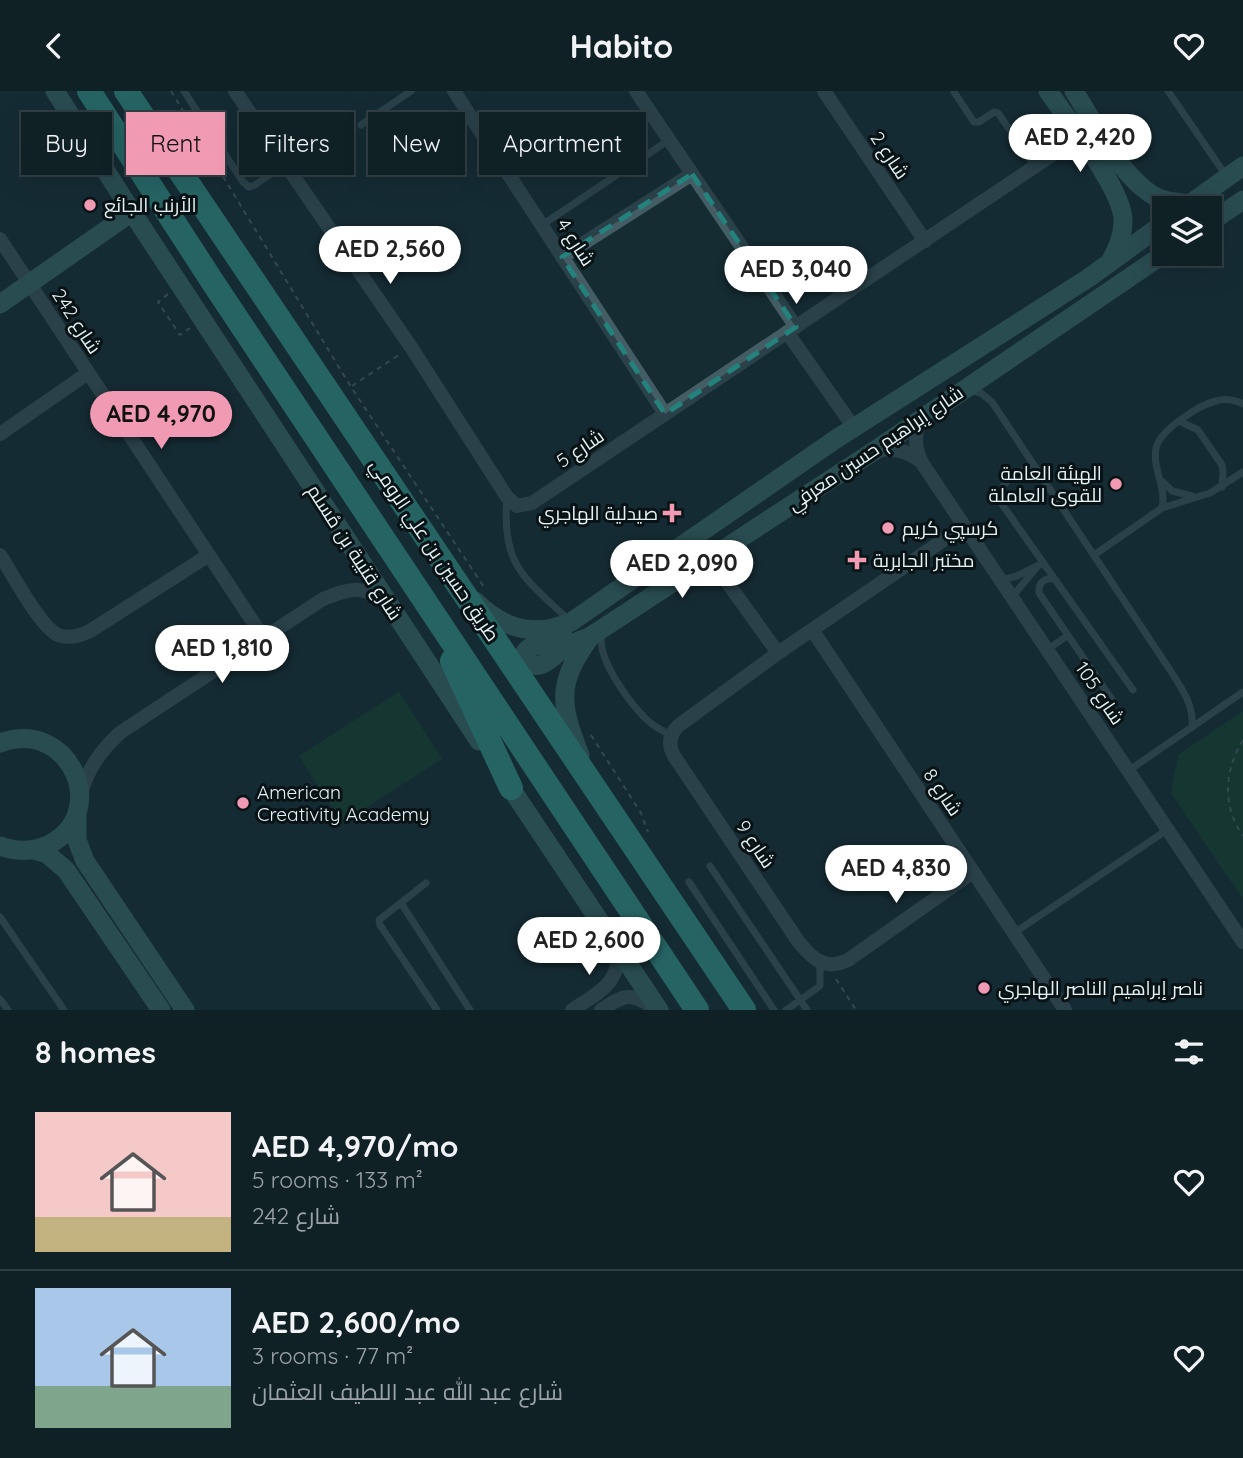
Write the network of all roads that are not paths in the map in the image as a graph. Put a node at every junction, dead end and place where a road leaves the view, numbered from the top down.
1 (55, 91) edge
2 (71, 91) edge
3 (89, 91) edge
4 (126, 91) edge
5 (143, 91) edge
6 (184, 91) edge
7 (235, 91) edge
8 (411, 91) edge
9 (454, 91) edge
10 (636, 91) edge
11 (824, 91) edge
12 (1048, 91) edge
13 (1073, 91) edge
14 (1168, 91) edge
15 (954, 92) edge
16 (249, 112) edge
17 (361, 125) dead end
18 (1079, 137) junction
19 (669, 139) junction
20 (1035, 167) junction
21 (1126, 171) junction
22 (1235, 172) edge
23 (692, 174) junction
24 (269, 175) edge
25 (293, 175) edge
26 (1107, 179) junction
27 (1155, 196) edge
28 (1201, 196) edge
29 (1243, 200) edge
30 (132, 212) junction
31 (1222, 214) edge
32 (541, 225) junction
33 (1152, 232) edge
34 (0, 239) edge
35 (925, 241) junction
36 (562, 257) junction
37 (1110, 262) junction
38 (1152, 262) edge
39 (1090, 277) junction
40 (253, 280) junction
41 (212, 281) junction
42 (30, 283) junction
43 (0, 304) edge
44 (792, 330) junction
45 (1042, 337) junction
46 (88, 373) junction
47 (961, 390) junction
48 (1243, 404) edge
49 (665, 414) junction
50 (922, 418) junction
51 (1179, 421) junction
52 (853, 428) junction
53 (0, 434) edge
54 (874, 451) junction
55 (1033, 464) junction
56 (924, 466) junction
57 (1243, 472) edge
58 (1160, 478) junction
59 (1222, 487) junction
60 (1200, 497) junction
61 (507, 498) junction
62 (1162, 508) junction
63 (964, 526) junction
64 (0, 555) edge
65 (209, 555) junction
66 (1094, 555) junction
67 (709, 557) junction
68 (658, 560) junction
69 (1043, 563) junction
70 (1036, 568) junction
71 (1056, 580) junction
72 (1001, 581) junction
73 (459, 585) junction
74 (418, 588) junction
75 (1012, 597) junction
76 (387, 601) junction
77 (571, 622) junction
78 (813, 631) junction
79 (597, 632) junction
80 (1067, 636) junction
81 (263, 637) junction
82 (1047, 650) junction
83 (778, 653) junction
84 (1133, 690) dead end
85 (1243, 692) edge
86 (1113, 701) dead end
87 (1192, 727) junction
88 (0, 731) edge
89 (671, 735) junction
90 (23, 738) junction
91 (0, 743) edge
92 (1129, 771) junction
93 (510, 788) junction
94 (600, 797) junction
95 (78, 807) junction
96 (1168, 829) junction
97 (0, 846) edge
98 (34, 850) junction
99 (710, 866) dead end
100 (973, 872) junction
101 (688, 882) dead end
102 (426, 883) dead end
103 (401, 902) junction
104 (0, 917) edge
105 (1014, 933) junction
106 (1243, 942) edge
107 (619, 949) junction
108 (823, 964) junction
109 (0, 999) edge
110 (800, 1000) junction
111 (8, 1010) edge
112 (64, 1010) edge
113 (161, 1010) edge
114 (185, 1010) edge
115 (438, 1010) edge
116 (470, 1010) edge
117 (572, 1010) edge
118 (601, 1010) edge
119 (659, 1010) edge
120 (698, 1010) edge
121 (744, 1010) edge
122 (774, 1010) edge
123 (786, 1010) edge
124 (807, 1010) edge
125 (1065, 1010) edge

1 - 30 street, شارع قتيبة بن مُسلم
2 - 41 highway
3 - 41 highway, طريق حسين بن علي الرومي
4 - 40 highway, طريق حسين بن علي الرومي
5 - 40 highway
6 - 24 lane
7 - 16 street
8 - 17 lane
9 - 32 street, شارع 4
10 - 19 street
11 - 35 street, شارع 2
12 - 18 street
13 - 21 street
14 - 22 lane
15 - 20 lane
18 - 20 street, شارع 5
18 - 26 street
19 - 23 street
19 - 32 lane
20 - 35 street, شارع 5
21 - 26 street
21 - 27 street
22 - 28 street
23 - 36 street
23 - 44 street
25 - 61 street
26 - 37 street
29 - 31 street
30 - 42 street
30 - 76 street, شارع قتيبة بن مُسلم
32 - 36 street, شارع 4
33 - 37 street, شارع إبراهيم حسين معرفي
34 - 42 street, شارع 242
35 - 44 street, شارع 5
36 - 49 street, شارع 4
37 - 39 street, شارع إبراهيم حسين معرفي
38 - 45 street, شارع إبراهيم حسين معرفي
39 - 45 street
39 - 52 street, شارع إبراهيم حسين معرفي
40 - 73 highway, طريق حسين بن علي الرومي
41 - 74 highway, طريق حسين بن علي الرومي
42 - 43 street
42 - 46 street, شارع 242
44 - 49 street, شارع 5
44 - 52 street
45 - 47 street, شارع إبراهيم حسين معرفي
46 - 53 street
46 - 65 street, شارع 242
47 - 50 street, شارع إبراهيم حسين معرفي
47 - 55 lane
48 - 51 lane
49 - 61 street, شارع 5
50 - 54 street, شارع إبراهيم حسين معرفي
50 - 56 street, شارع 105
51 - 58 lane
51 - 59 lane
52 - 68 street, شارع إبراهيم حسين معرفي
54 - 56 street, شارع 105
54 - 67 street, شارع إبراهيم حسين معرفي
55 - 66 lane
55 - 69 lane
56 - 63 street, شارع 105
57 - 59 lane
58 - 60 lane
58 - 62 lane
59 - 60 lane
60 - 62 lane
61 - 77 lane
62 - 66 lane
63 - 72 street, شارع 105
63 - 78 street
64 - 65 street
65 - 81 street, شارع 242
66 - 87 lane
67 - 79 street, شارع إبراهيم حسين معرفي
67 - 83 street
68 - 77 street, شارع إبراهيم حسين معرفي
68 - 79 street
69 - 70 lane
69 - 71 lane
70 - 72 lane
70 - 75 lane
71 - 80 lane
71 - 84 lane
72 - 75 street, شارع 105
73 - 77 street, شارع إبراهيم حسين معرفي
73 - 94 highway, طريق حسين بن علي الرومي
74 - 93 highway
74 - 120 highway, طريق حسين بن علي الرومي
75 - 82 street, شارع 105
76 - 81 street
76 - 93 street, شارع قتيبة بن مُسلم
78 - 83 street
78 - 100 street, شارع 8
79 - 89 lane
79 - 94 street, شارع إبراهيم حسين معرفي
80 - 82 lane
80 - 86 lane
81 - 95 street
82 - 92 street, شارع 105
83 - 89 street
85 - 87 lane
87 - 92 lane
88 - 90 street
89 - 108 street, شارع 9
90 - 91 street
90 - 95 street
92 - 96 street, شارع 105
93 - 107 street, شارع قتيبة بن مُسلم
94 - 121 highway, طريق حسين بن علي الرومي
95 - 98 street
95 - 114 street
96 - 105 lane
96 - 106 street, شارع 105
97 - 98 street
98 - 113 street
99 - 110 lane
100 - 105 street, شارع 8
100 - 108 street
101 - 122 lane
102 - 103 lane
103 - 115 lane
103 - 116 lane
104 - 112 lane
105 - 125 street, شارع 8
107 - 117 street
107 - 119 street, شارع قتيبة بن مُسلم
108 - 110 lane
109 - 111 lane
110 - 123 lane
110 - 124 lane
118 - 119 street

